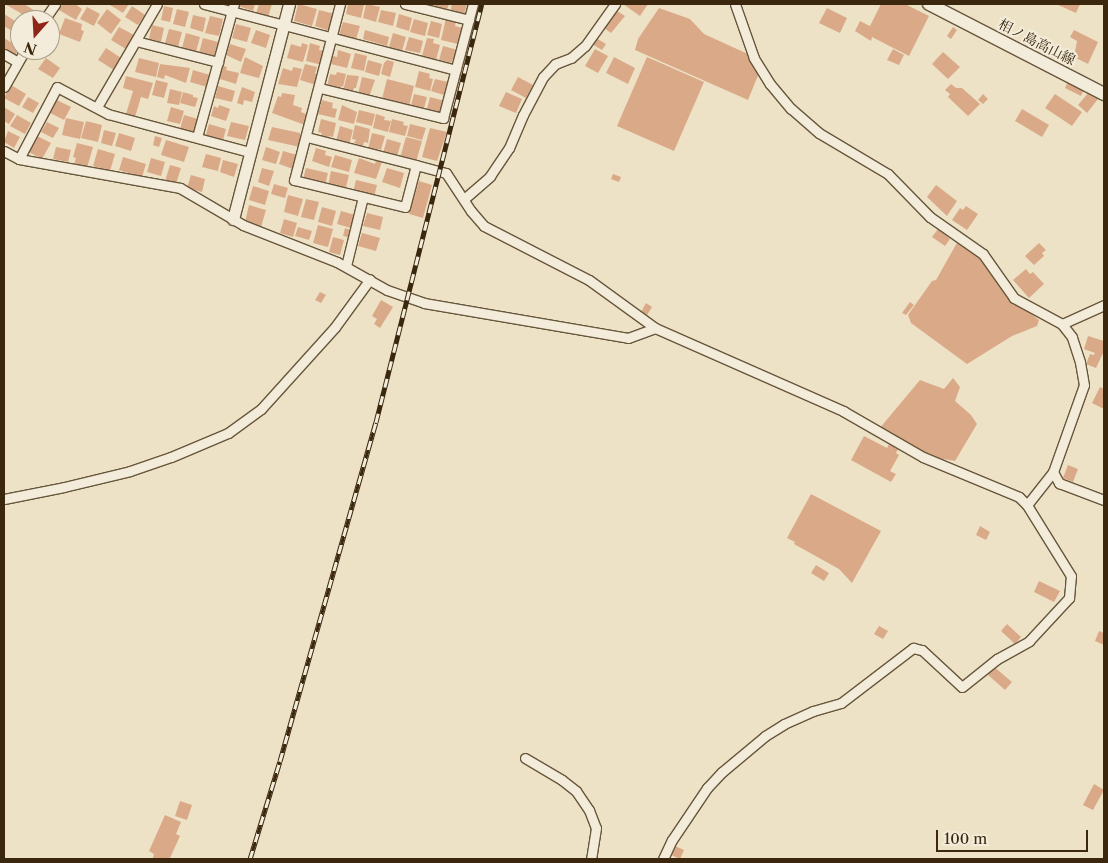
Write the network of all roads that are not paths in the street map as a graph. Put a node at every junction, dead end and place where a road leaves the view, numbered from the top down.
1 (157, 4) edge
2 (204, 4) edge
3 (289, 4) edge
4 (340, 4) edge
5 (405, 4) edge
6 (473, 4) edge
7 (615, 4) edge
8 (735, 4) edge
9 (929, 4) edge
10 (233, 7) edge
11 (470, 20) junction
12 (284, 24) junction
13 (332, 37) junction
14 (136, 41) junction
15 (4, 54) edge
16 (18, 62) joint
17 (218, 62) junction
18 (456, 70) junction
19 (4, 87) edge
20 (320, 88) junction
21 (1104, 94) edge
22 (97, 107) junction
23 (307, 136) junction
24 (197, 137) junction
25 (4, 151) edge
26 (250, 152) junction
27 (18, 159) junction
28 (416, 165) junction
29 (363, 197) junction
30 (464, 199) junction
31 (233, 219) junction
32 (346, 266) junction
33 (370, 279) junction
34 (1104, 305) edge
35 (1062, 324) junction
36 (655, 328) junction
37 (1053, 472) junction
38 (4, 499) edge
39 (1104, 500) edge
40 (1027, 505) junction
41 (525, 758) dead end
42 (591, 859) edge
43 (663, 859) edge

1 - 14 street
2 - 10 street
3 - 12 street
4 - 13 street
5 - 11 street
6 - 11 street
7 - 30 street
8 - 35 street
9 - 21 main road, 相ノ島高山線
10 - 12 street
10 - 17 street
11 - 18 street
12 - 13 street
12 - 26 street
13 - 18 street
13 - 20 street
14 - 17 street
14 - 22 street
15 - 16 street
16 - 19 street
17 - 24 street
18 - 20 street
20 - 23 street
22 - 24 street
22 - 27 street
23 - 28 street
23 - 29 street
24 - 26 street
25 - 27 street
26 - 31 street
27 - 31 street
28 - 29 street
28 - 30 street
29 - 32 street
30 - 36 street
31 - 32 street
32 - 33 street
33 - 36 street
33 - 38 street
34 - 35 street
35 - 37 street
36 - 40 street
37 - 39 street
37 - 40 street
40 - 43 street
41 - 42 street

